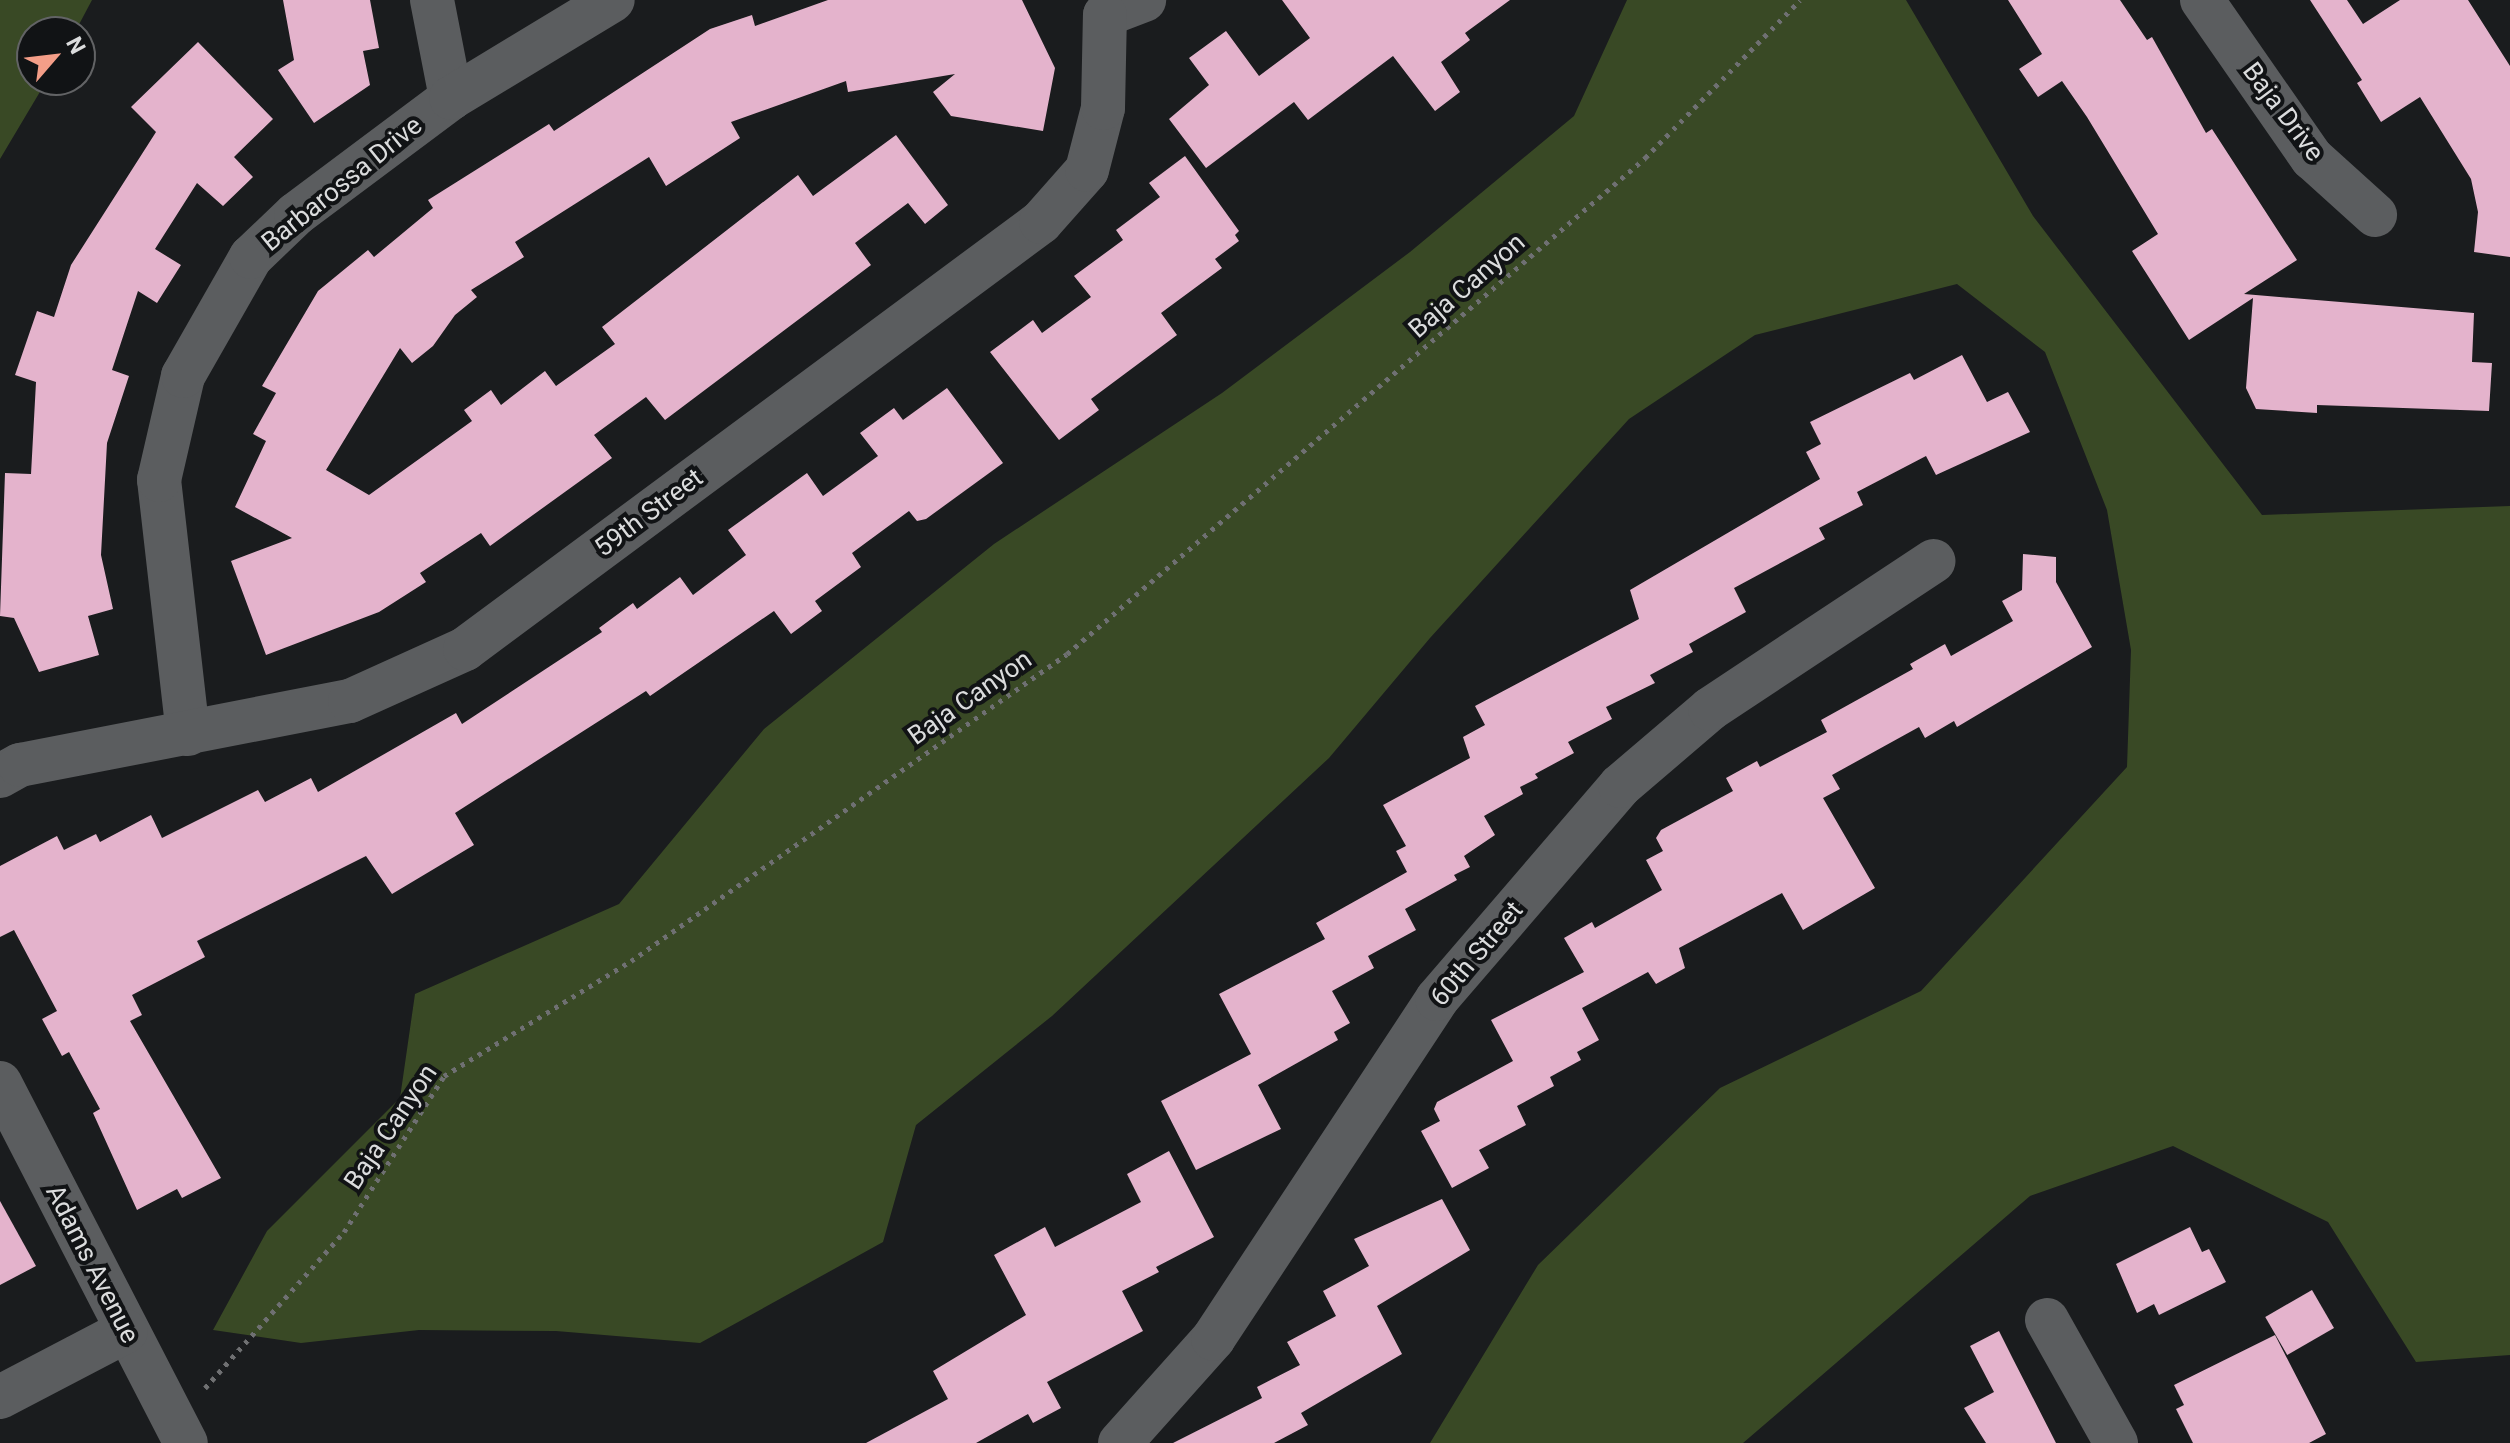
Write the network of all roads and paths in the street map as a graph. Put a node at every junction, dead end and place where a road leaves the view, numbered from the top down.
1 (432, 0) edge
2 (613, 0) edge
3 (1800, 0) edge
4 (2202, 0) edge
5 (1113, 5) edge
6 (451, 98) junction
7 (2375, 215) dead end
8 (1934, 561) dead end
9 (188, 734) junction
10 (0, 776) edge
11 (0, 1083) edge
12 (2047, 1320) dead end
13 (126, 1331) junction
14 (0, 1397) edge
15 (180, 1432) edge
16 (1120, 1443) edge
17 (2116, 1443) edge

1 - 6 street
2 - 6 street, Barbarossa Drive
3 - 15 path, Baja Canyon
4 - 7 street, Baja Drive
5 - 9 street, 59th Street
6 - 9 street, Barbarossa Drive
8 - 16 street, 60th Street
9 - 10 street, 59th Street
11 - 13 street, Adams Avenue
12 - 17 street
13 - 14 street
13 - 15 street, Adams Avenue

